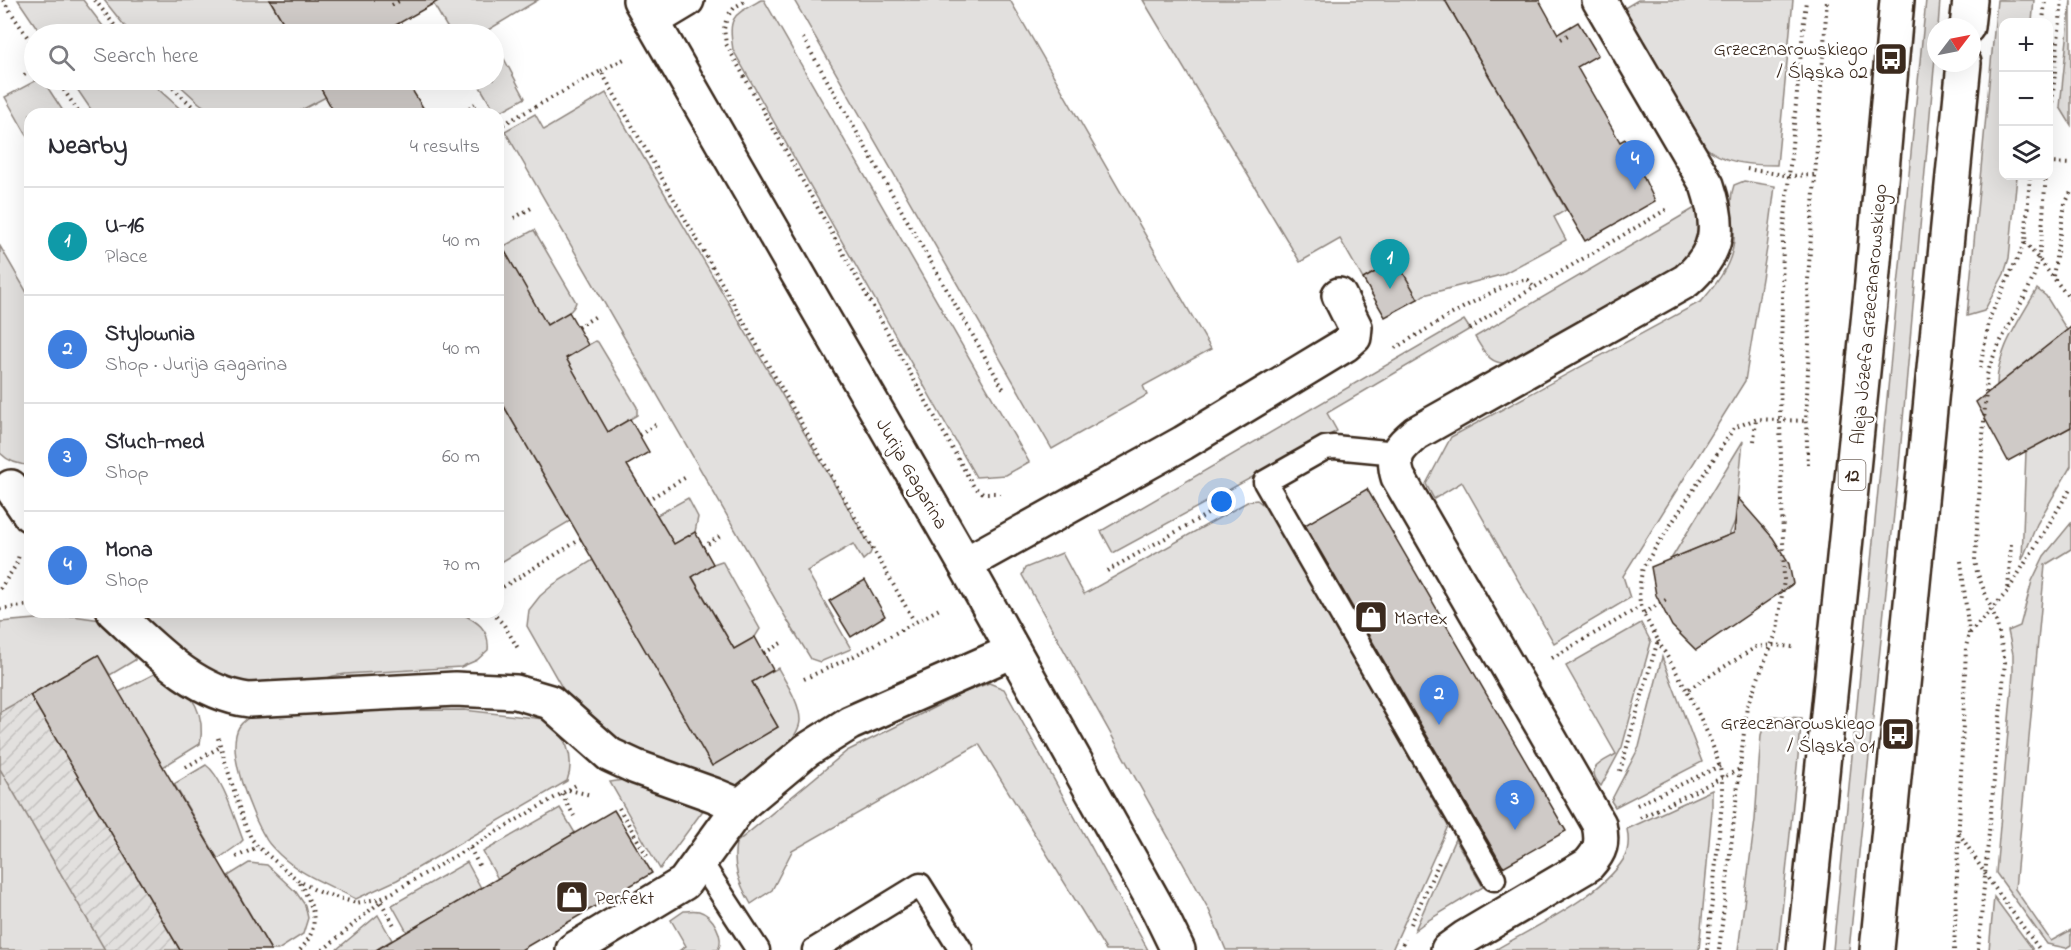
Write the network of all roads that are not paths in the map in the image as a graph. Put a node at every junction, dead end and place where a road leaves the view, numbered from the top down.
1 (687, 0) edge
2 (1599, 0) edge
3 (1897, 0) edge
4 (1970, 0) edge
5 (646, 10) edge
6 (1968, 18) edge
7 (1963, 72) edge
8 (1339, 295) dead end
9 (1397, 453) junction
10 (11, 487) dead end
11 (24, 506) edge
12 (965, 564) junction
13 (121, 618) edge
14 (1013, 651) junction
15 (740, 806) junction
16 (700, 861) junction
17 (1494, 879) dead end
18 (573, 950) edge
19 (758, 950) edge
20 (814, 950) edge
21 (962, 950) edge
22 (1178, 950) edge
23 (1448, 950) edge
24 (1804, 950) edge
25 (1877, 950) edge

1 - 5 street
2 - 9 street
3 - 24 street, Aleja Józefa Grzecznarowskiego / 12
4 - 6 street
5 - 12 street, Jurija Gagarina
7 - 25 street
8 - 12 street
9 - 17 lane
9 - 23 street
10 - 11 street
12 - 14 street, Jurija Gagarina
13 - 15 street
14 - 15 street
14 - 22 street, Jurija Gagarina
15 - 16 street
16 - 18 street
16 - 19 lane
20 - 21 lane

